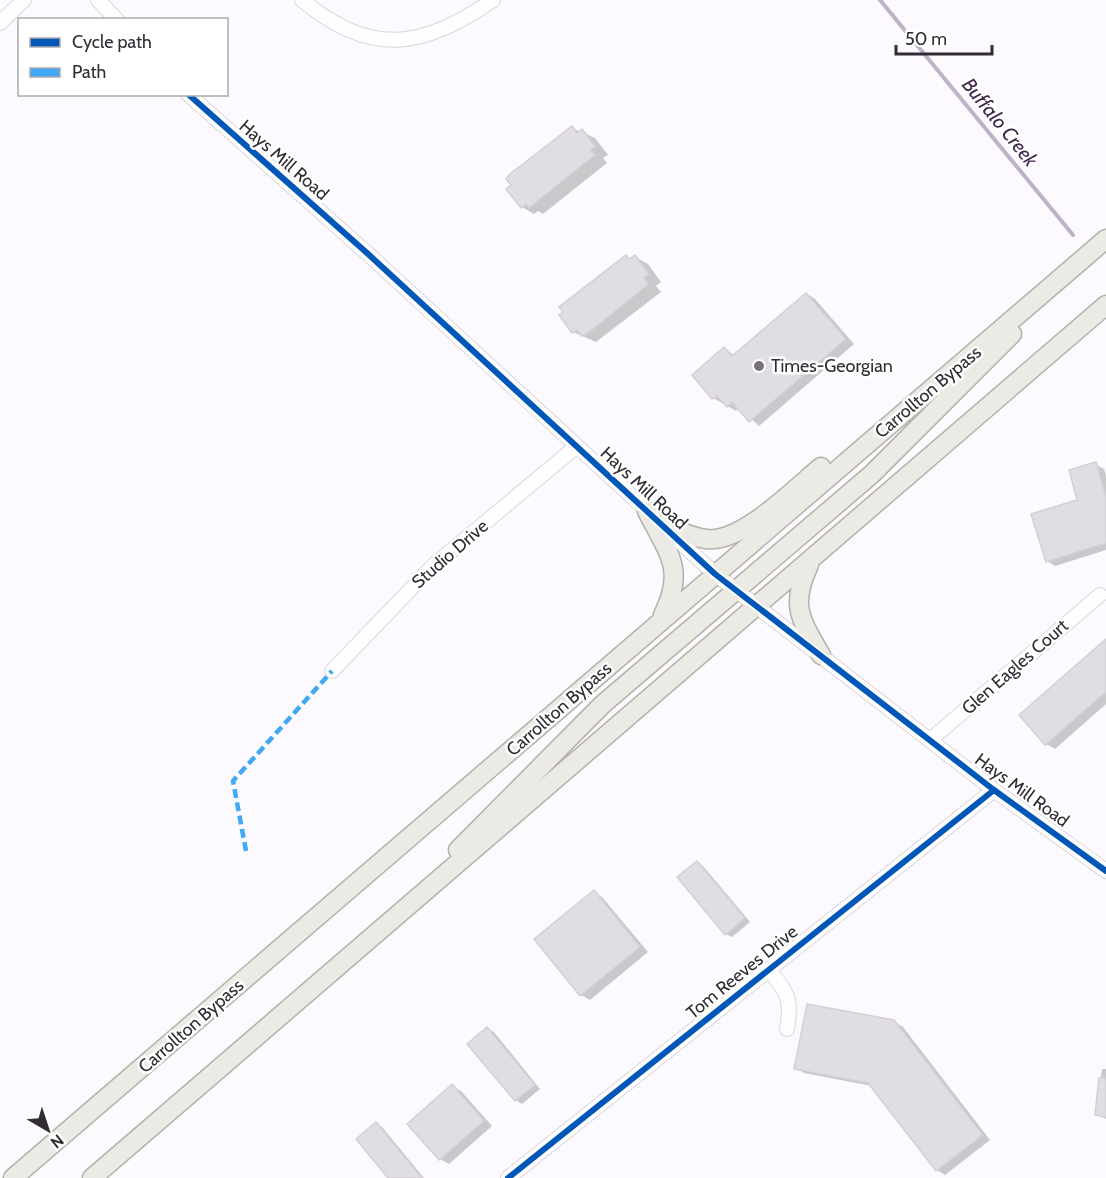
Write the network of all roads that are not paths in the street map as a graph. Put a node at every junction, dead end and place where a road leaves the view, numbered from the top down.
1 (24, 0) edge
2 (98, 0) edge
3 (302, 0) edge
4 (493, 0) edge
5 (115, 18) edge
6 (0, 23) edge
7 (190, 96) edge
8 (1106, 239) edge
9 (1063, 276) junction
10 (1106, 305) edge
11 (893, 421) junction
12 (577, 446) junction
13 (647, 512) junction
14 (662, 525) junction
15 (811, 561) junction
16 (715, 574) junction
17 (735, 590) junction
18 (1100, 594) dead end
19 (758, 608) junction
20 (658, 624) junction
21 (820, 654) junction
22 (332, 671) dead end
23 (930, 740) junction
24 (994, 790) junction
25 (1106, 871) edge
26 (403, 911) junction
27 (769, 970) junction
28 (787, 1029) dead end
29 (13, 1178) edge
30 (92, 1178) edge
31 (508, 1178) edge

1 - 6 street
2 - 5 street
3 - 4 street
7 - 12 street, Hays Mill Road
8 - 9 main road, Carrollton Bypass
9 - 11 main road, Carrollton Bypass
9 - 17 main road
10 - 15 main road
11 - 14 main road
11 - 16 main road, Carrollton Bypass
12 - 13 street, Hays Mill Road
12 - 22 street, Studio Drive
13 - 14 street, Hays Mill Road
13 - 20 main road
14 - 16 street, Hays Mill Road
15 - 19 main road
15 - 21 main road
16 - 17 street, Hays Mill Road
16 - 20 main road, Carrollton Bypass
17 - 19 street, Hays Mill Road
17 - 26 main road
18 - 23 street, Glen Eagles Court
19 - 21 street, Hays Mill Road
19 - 26 main road
20 - 29 main road, Carrollton Bypass
21 - 23 street, Hays Mill Road
23 - 24 street, Hays Mill Road
24 - 25 street, Hays Mill Road
24 - 27 street, Tom Reeves Drive
26 - 30 main road
27 - 28 street
27 - 31 street, Tom Reeves Drive

